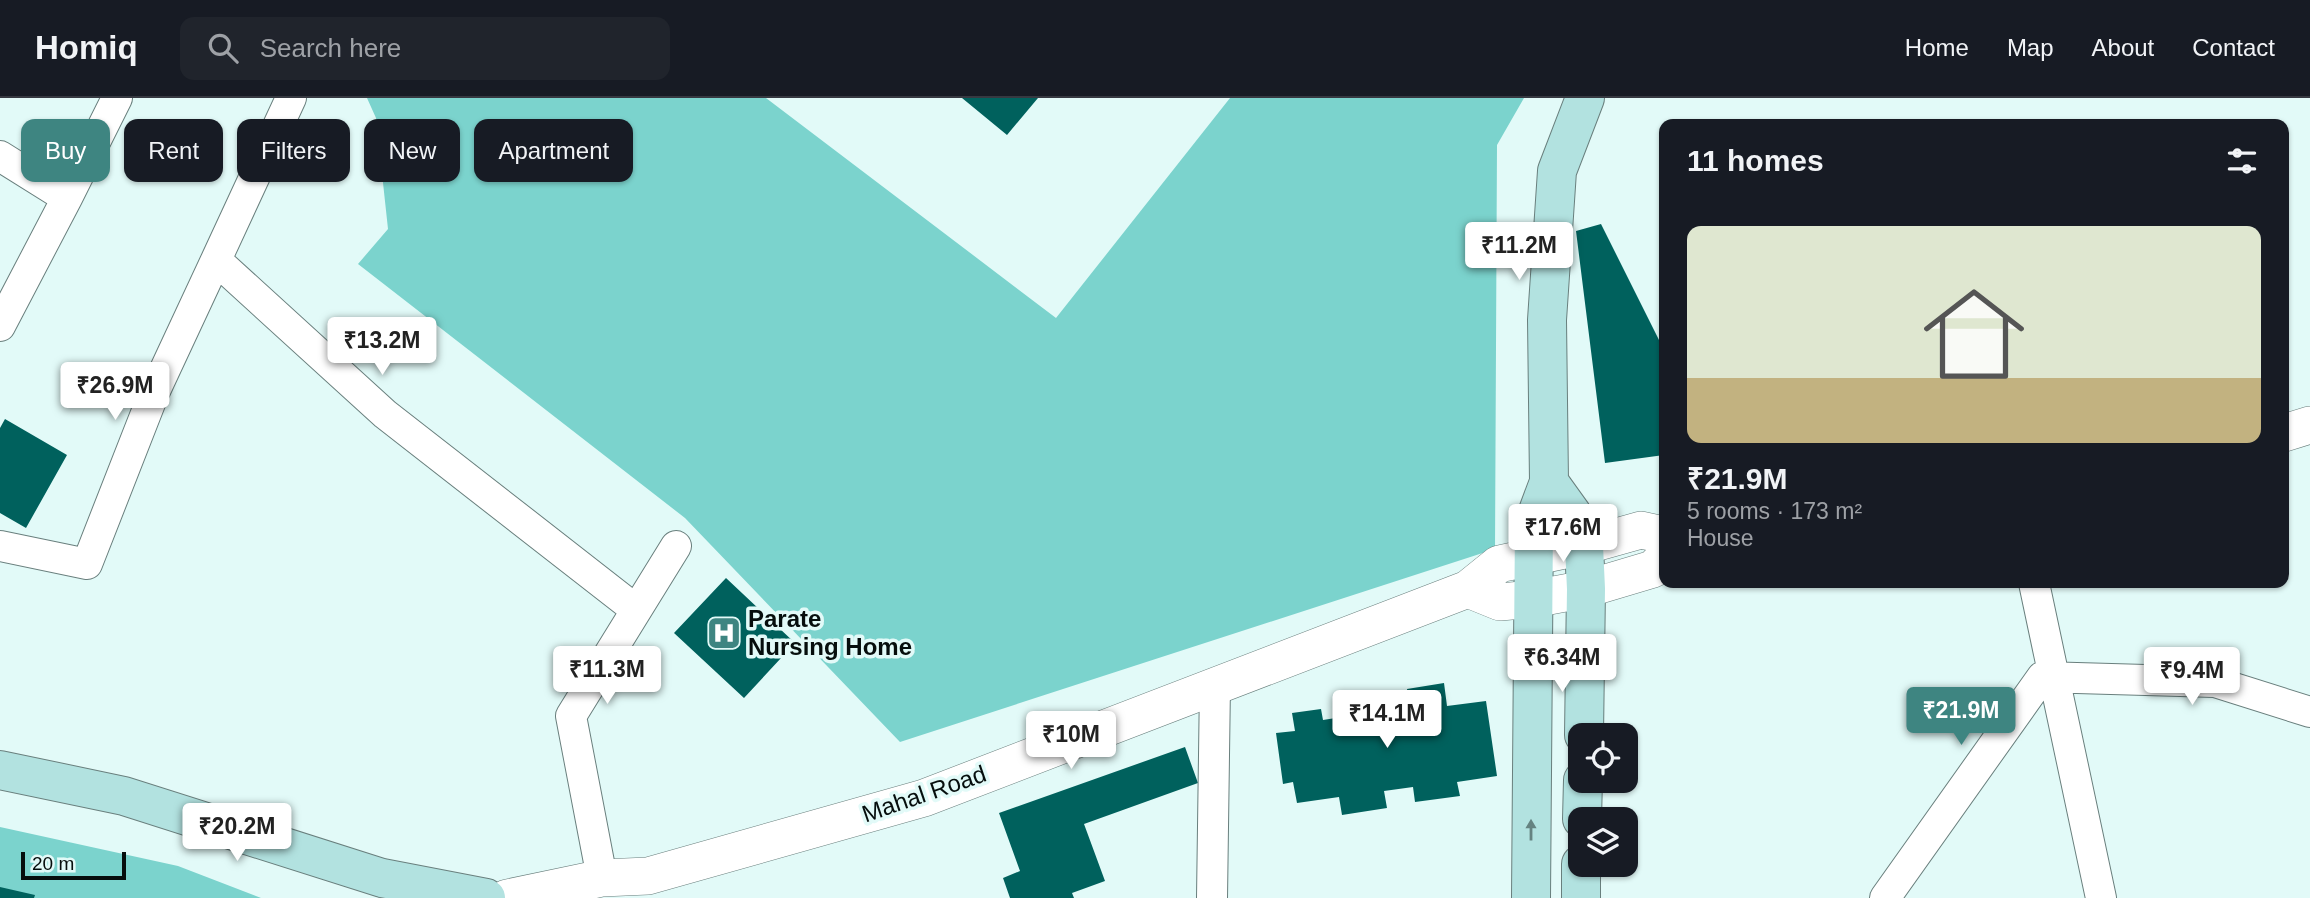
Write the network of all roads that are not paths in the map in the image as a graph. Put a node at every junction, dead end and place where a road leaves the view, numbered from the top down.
1 (117, 98) edge
2 (291, 98) edge
3 (1585, 98) edge
4 (0, 156) edge
5 (67, 198) junction
6 (216, 260) junction
7 (0, 326) edge
8 (2310, 425) edge
9 (2289, 431) edge
10 (1549, 482) junction
11 (1659, 533) edge
12 (676, 545) dead end
13 (0, 546) edge
14 (1584, 546) junction
15 (1534, 556) junction
16 (1659, 563) edge
17 (2035, 588) edge
18 (1468, 589) junction
19 (1586, 589) junction
20 (1533, 599) junction
21 (635, 609) junction
22 (2054, 678) junction
23 (1215, 684) junction
24 (2310, 712) edge
25 (1584, 723) edge
26 (0, 770) edge
27 (1581, 877) edge
28 (602, 878) junction
29 (642, 887) edge
30 (486, 898) edge
31 (507, 898) edge
32 (1212, 898) edge
33 (1531, 898) edge
34 (1581, 898) edge
35 (1885, 898) edge
36 (2101, 898) edge

1 - 5 street
2 - 6 street
3 - 10 main road
4 - 5 street
5 - 7 street
6 - 13 street
6 - 21 street
8 - 9 street
10 - 14 main road
10 - 15 main road
11 - 14 street, Mahal Road
12 - 21 street
14 - 15 street, Mahal Road
14 - 19 main road
15 - 18 street, Mahal Road
15 - 20 main road
16 - 19 street
17 - 22 street
18 - 20 street
18 - 23 street, Mahal Road
19 - 20 street
19 - 25 main road
33 -> 20 main road
21 - 28 street
22 - 24 street
22 - 35 street
22 - 36 street
23 - 29 street, Mahal Road
23 - 32 street
26 - 30 main road
27 - 34 main road
28 - 29 street, Mahal Road
28 - 31 street, Mahal Road

